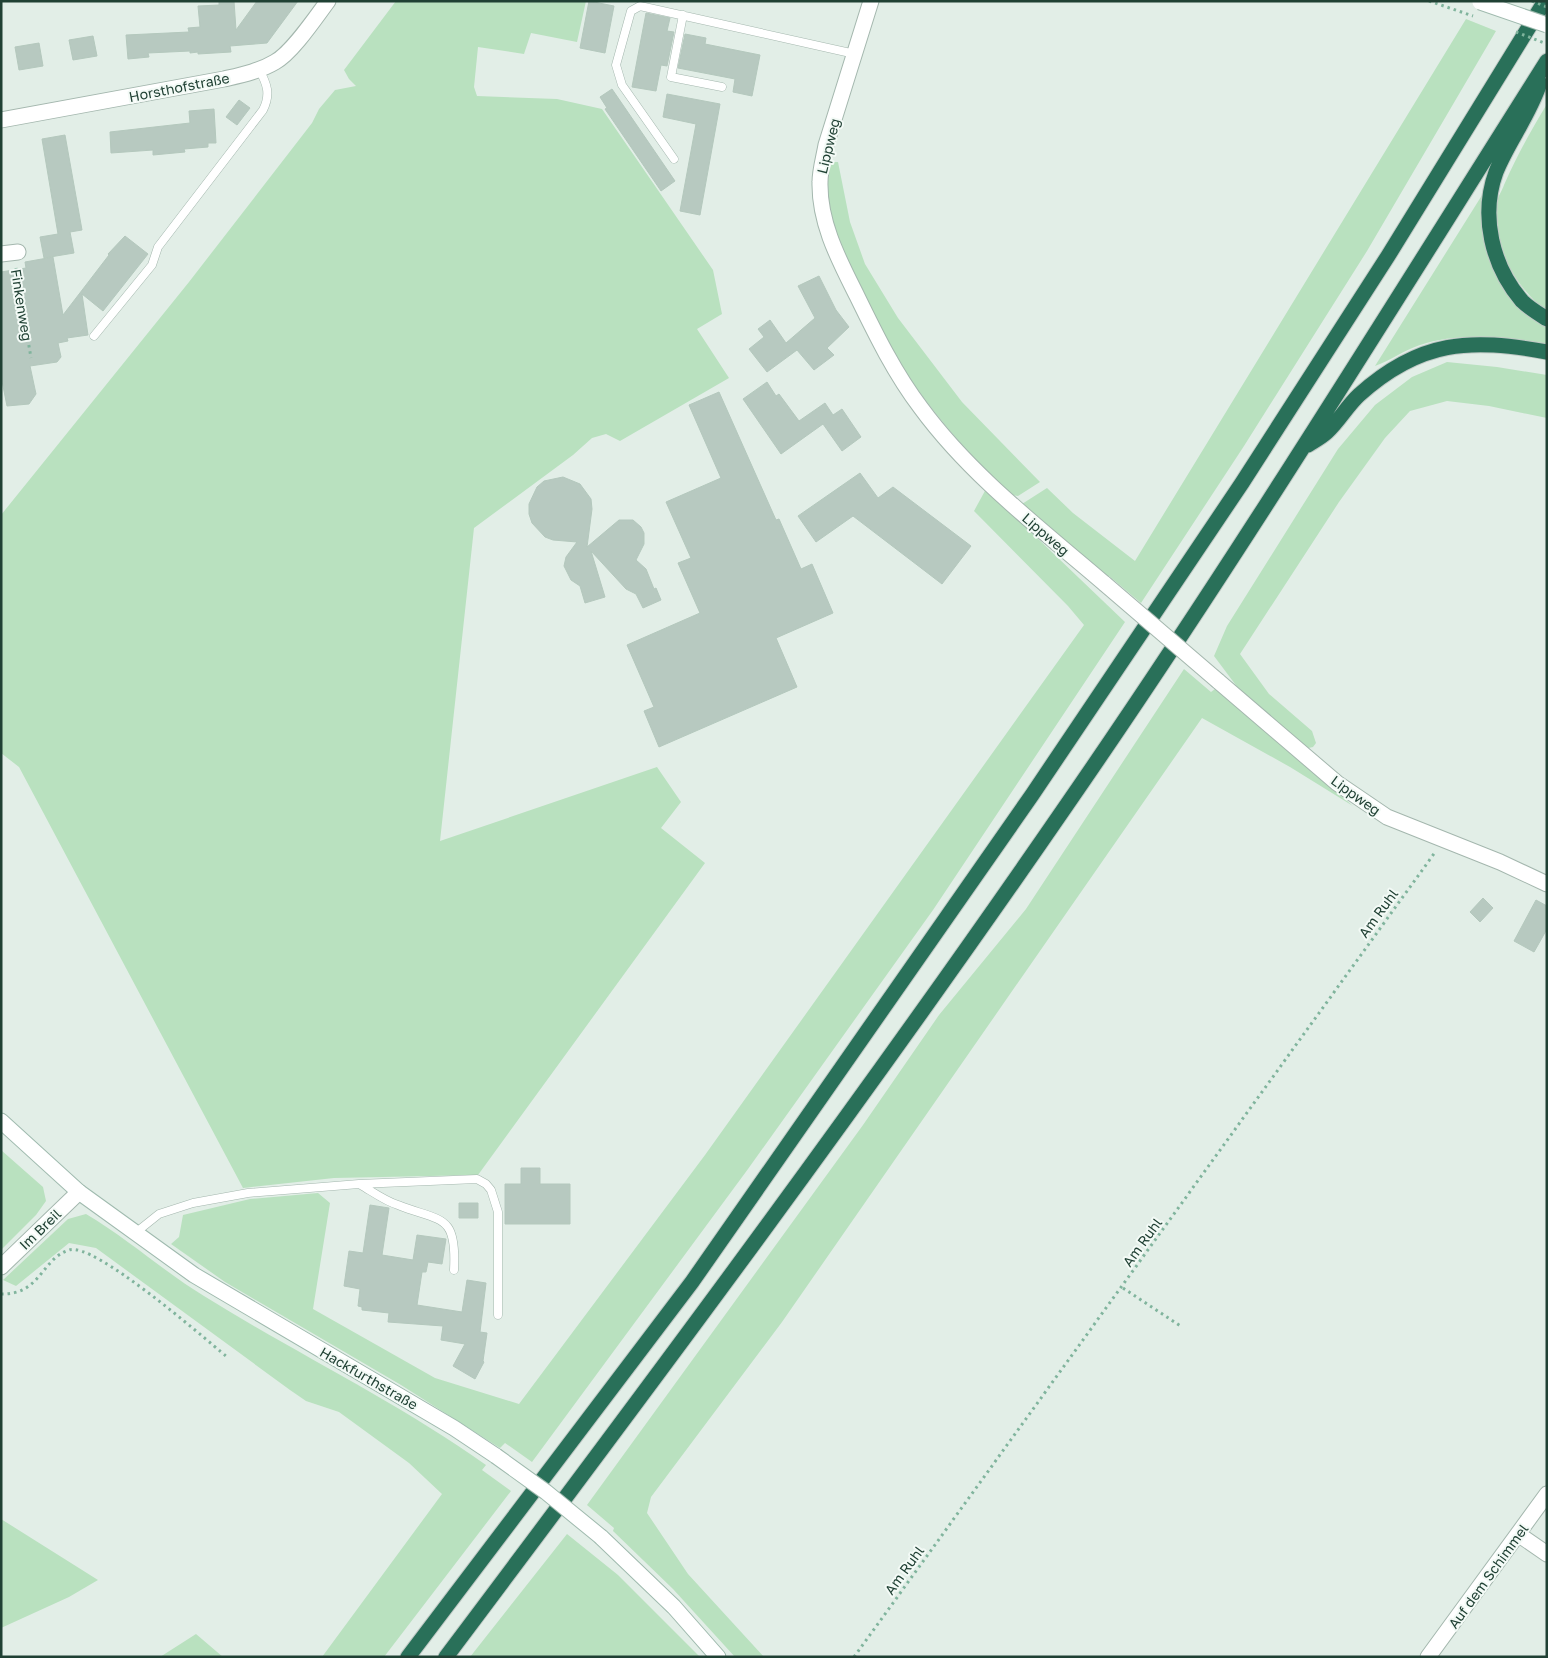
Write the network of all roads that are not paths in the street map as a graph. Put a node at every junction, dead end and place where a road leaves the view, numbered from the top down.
1 (328, 1) edge
2 (871, 1) edge
3 (1533, 1) edge
4 (1545, 1) edge
5 (1479, 2) edge
6 (684, 16) junction
7 (1547, 25) edge
8 (1516, 50) junction
9 (855, 54) junction
10 (1547, 63) edge
11 (260, 69) junction
12 (722, 87) dead end
13 (1, 120) edge
14 (674, 159) dead end
15 (1547, 320) edge
16 (94, 336) dead end
17 (1547, 352) edge
18 (1303, 449) junction
19 (1547, 884) edge
20 (1, 1121) edge
21 (359, 1184) junction
22 (79, 1192) junction
23 (134, 1234) junction
24 (1, 1267) edge
25 (454, 1270) dead end
26 (498, 1315) dead end
27 (1547, 1494) edge
28 (1518, 1534) junction
29 (1547, 1554) edge
30 (408, 1657) edge
31 (446, 1657) edge
32 (718, 1657) edge
33 (1428, 1657) edge

1 - 11 street, Horsthofstraße
2 - 9 street, Lippweg
3 - 8 highway
4 - 8 highway
5 - 7 street, bridge
6 - 9 lane
6 - 12 lane
6 - 14 lane
8 - 30 highway
9 - 19 street, Lippweg, bridge
10 - 15 highway
10 - 18 highway
11 - 13 street, Horsthofstraße
11 - 16 lane
17 - 18 highway
18 - 31 highway
20 - 22 street, Hackfurthstraße
21 - 23 lane
21 - 25 lane
21 - 26 lane
22 - 23 street, Hackfurthstraße
22 - 24 street, Im Breil
23 - 32 street, Hackfurthstraße, bridge
27 - 28 street, Auf dem Schimmel
28 - 29 street
28 - 33 street, Auf dem Schimmel

